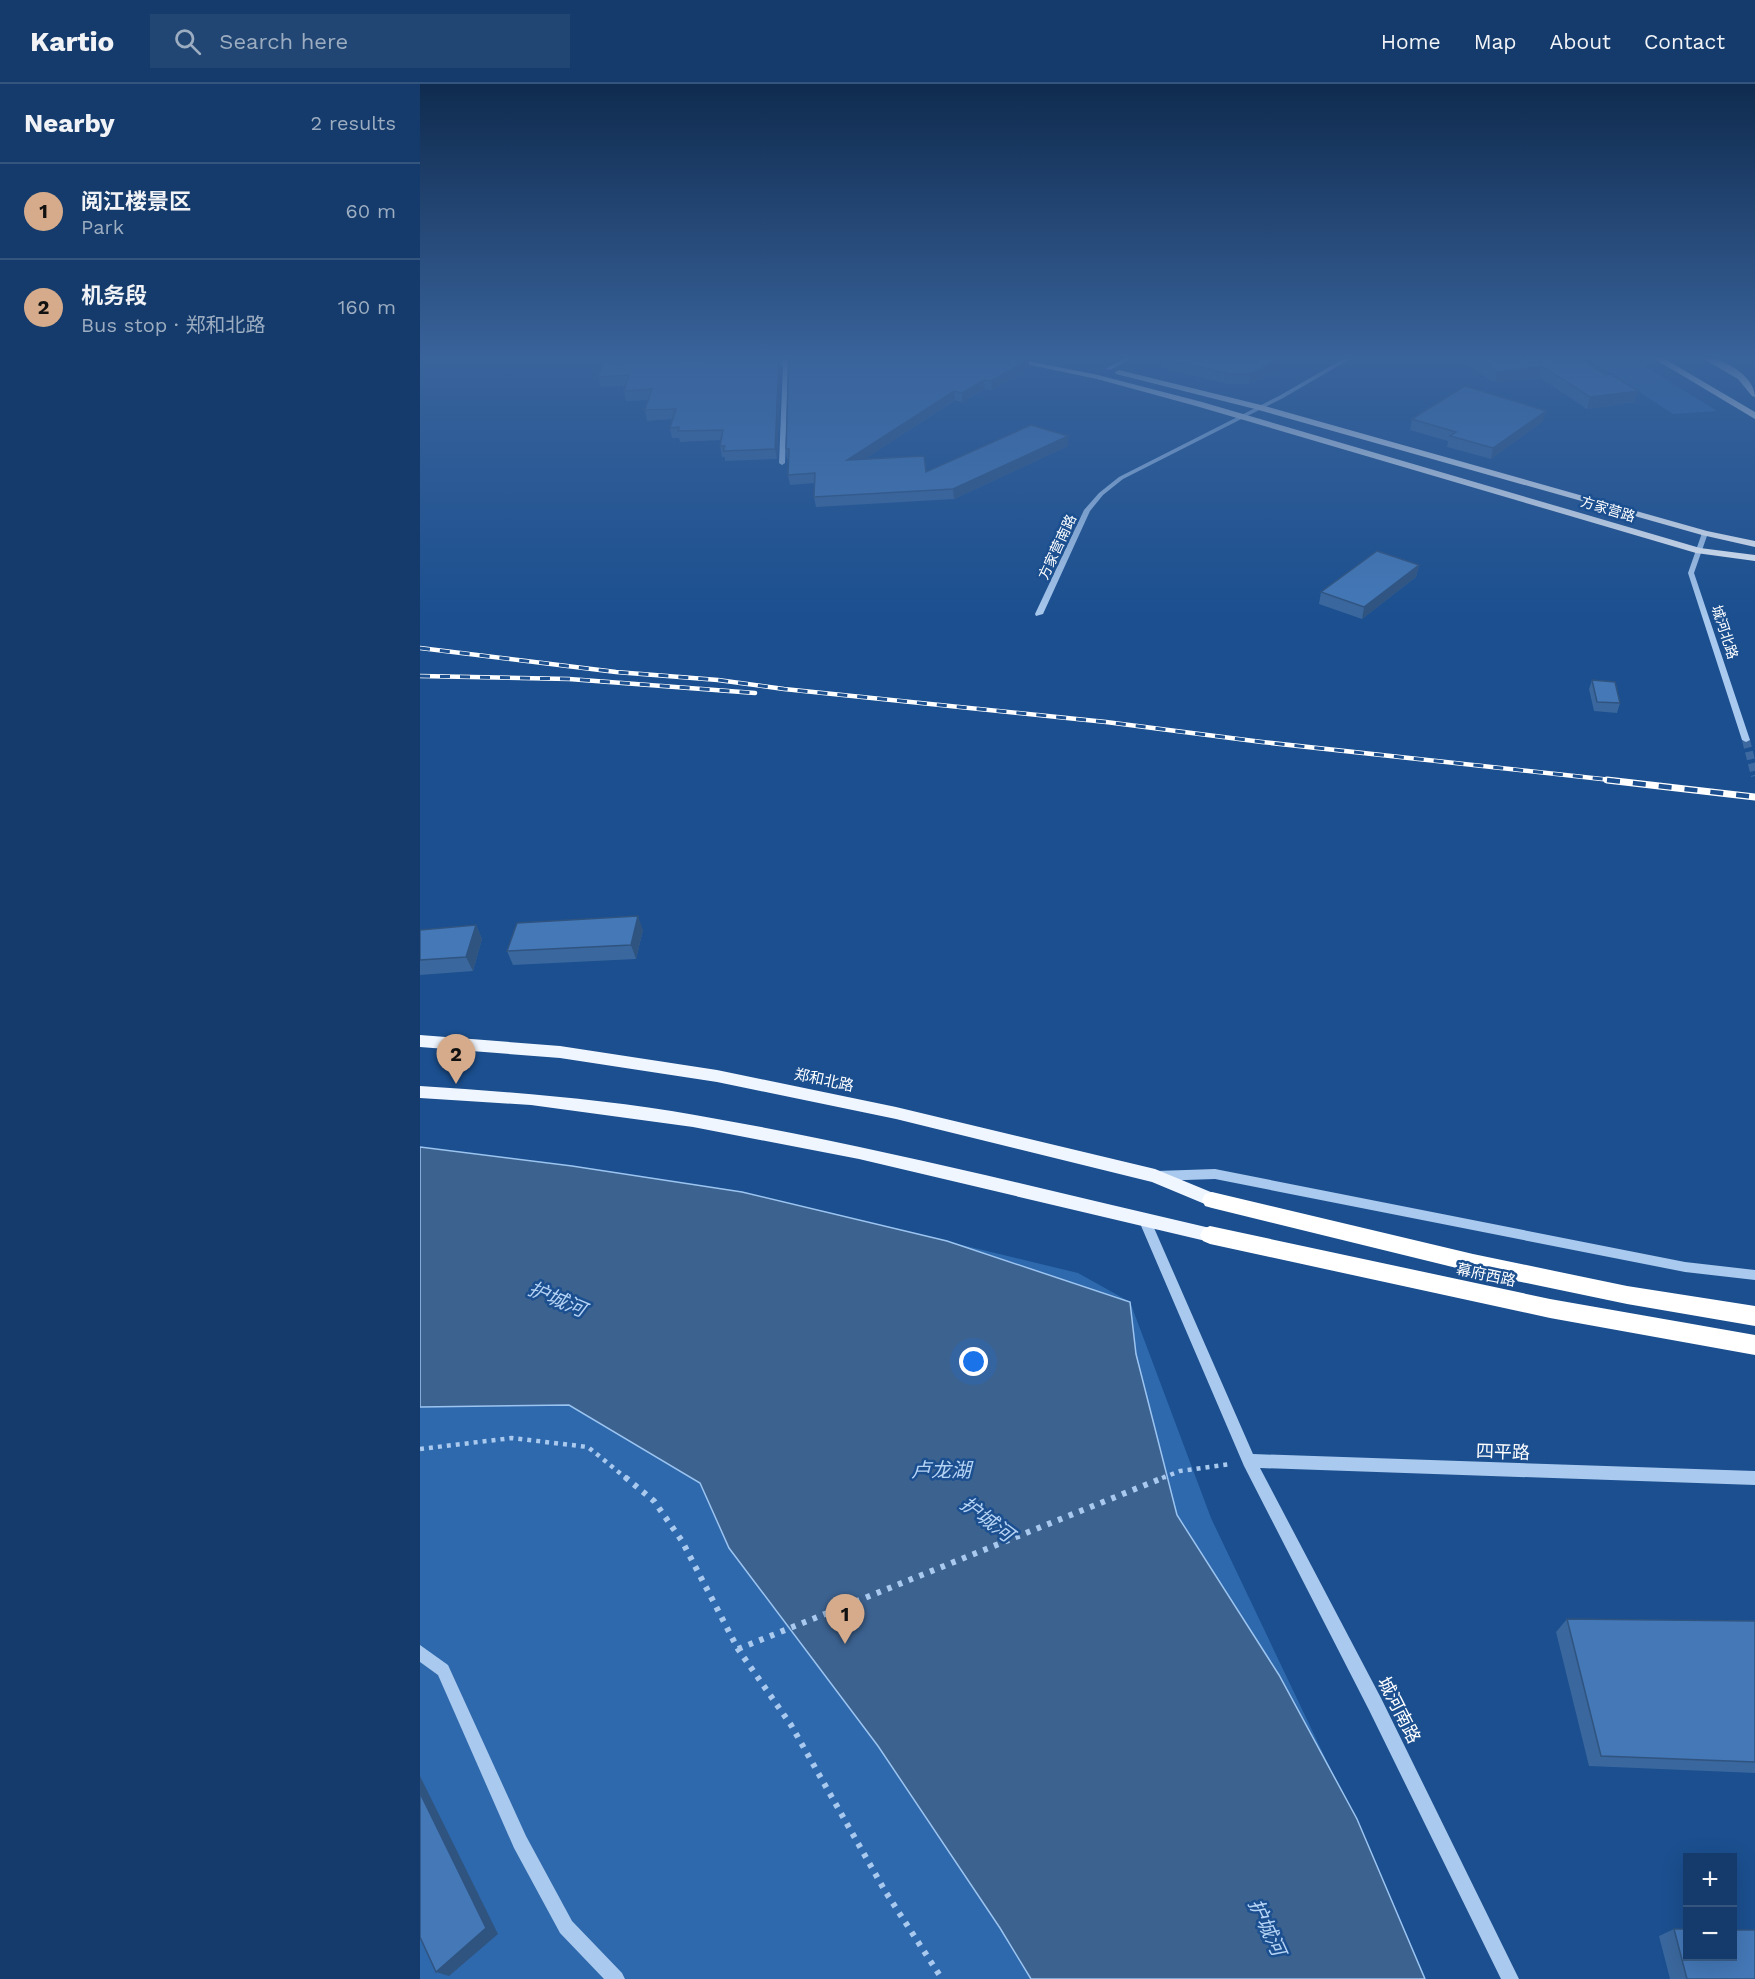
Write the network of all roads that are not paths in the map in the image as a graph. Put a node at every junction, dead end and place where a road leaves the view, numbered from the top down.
1 (783, 443) edge
2 (1188, 443) edge
3 (1334, 443) edge
4 (1387, 443) edge
5 (782, 463) dead end
6 (1705, 533) junction
7 (1755, 544) edge
8 (1699, 551) junction
9 (1755, 558) edge
10 (1039, 614) dead end
11 (1746, 740) tunnel mouth
12 (420, 1041) edge
13 (420, 1092) edge
14 (1155, 1176) junction
15 (1212, 1200) joint
16 (1145, 1221) junction
17 (1210, 1235) joint
18 (1755, 1275) edge
19 (1755, 1316) edge
20 (1755, 1346) edge
21 (1249, 1461) junction
22 (1755, 1478) edge
23 (420, 1653) edge
24 (616, 1979) edge
25 (1510, 1979) edge

1 - 5 street
2 - 10 street, 方家营南路
3 - 8 main road, 方家营路
4 - 6 main road, 方家营路
6 - 7 main road
6 - 8 street, 城河北路
8 - 9 main road
8 - 11 street, 城河北路
12 - 14 main road, 郑和北路
13 - 16 main road
14 - 15 main road, 郑和北路
14 - 18 street
15 - 19 highway, 幕府西路
16 - 17 main road
16 - 21 street, 城河南路
17 - 20 highway, 幕府西路
21 - 22 street, 四平路
21 - 25 street, 城河南路
23 - 24 street

